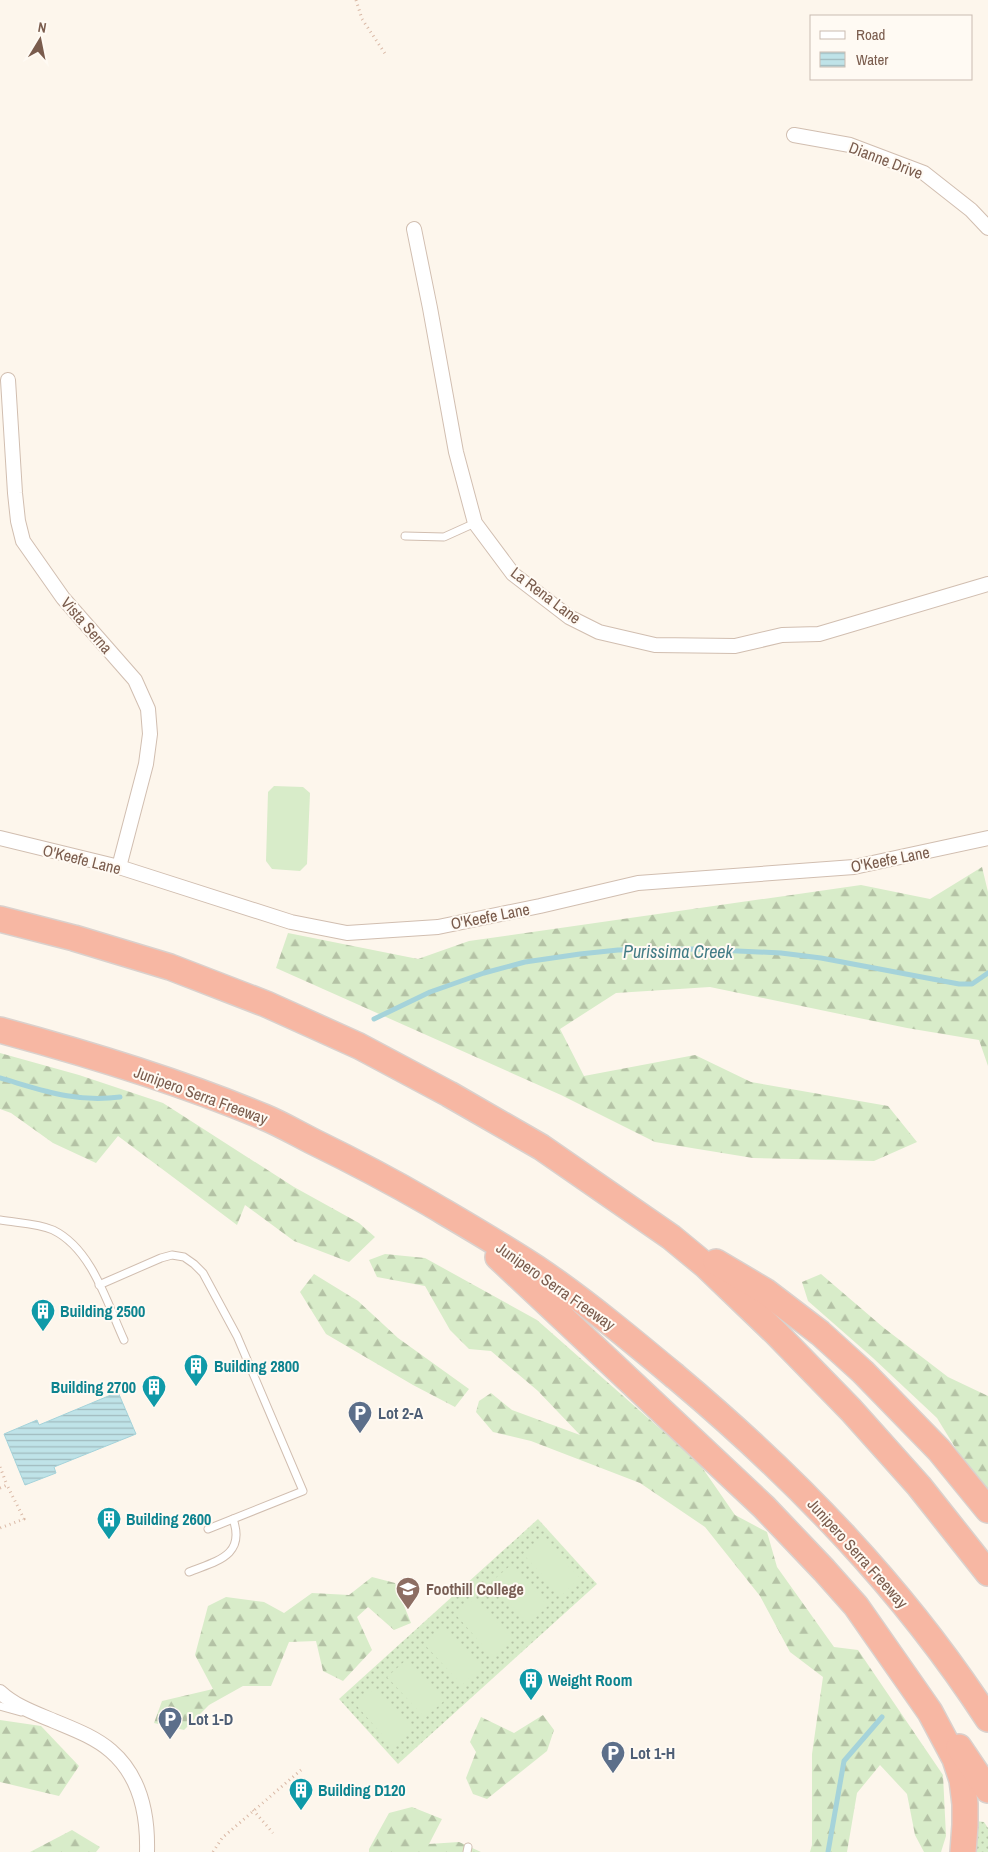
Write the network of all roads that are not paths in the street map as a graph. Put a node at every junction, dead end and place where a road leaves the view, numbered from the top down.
1 (794, 135) dead end
2 (988, 228) edge
3 (414, 229) dead end
4 (8, 380) dead end
5 (475, 523) junction
6 (405, 536) dead end
7 (988, 584) edge
8 (0, 838) edge
9 (988, 838) edge
10 (119, 867) junction
11 (0, 919) edge
12 (0, 1030) edge
13 (0, 1220) edge
14 (470, 1228) junction
15 (671, 1236) junction
16 (99, 1285) junction
17 (124, 1340) dead end
18 (983, 1502) edge
19 (234, 1520) junction
20 (208, 1529) dead end
21 (188, 1572) dead end
22 (988, 1573) edge
23 (0, 1692) edge
24 (0, 1706) edge
25 (930, 1712) junction
26 (988, 1719) edge
27 (55, 1721) junction
28 (988, 1790) edge
29 (147, 1852) edge
30 (963, 1852) edge

1 - 2 street, Dianne Drive
3 - 5 street, La Rena Lane
4 - 10 street, Vista Serna
5 - 6 lane
5 - 7 street, La Rena Lane
8 - 10 street, O'Keefe Lane
9 - 10 street, O'Keefe Lane
11 - 15 highway
12 - 14 highway, Junipero Serra Freeway
13 - 16 lane
14 - 25 highway
14 - 26 highway, Junipero Serra Freeway
15 - 18 highway
15 - 22 highway
16 - 17 lane
16 - 19 lane
19 - 20 lane
19 - 21 lane
23 - 27 street
24 - 27 lane
25 - 28 highway
25 - 30 highway
27 - 29 street

